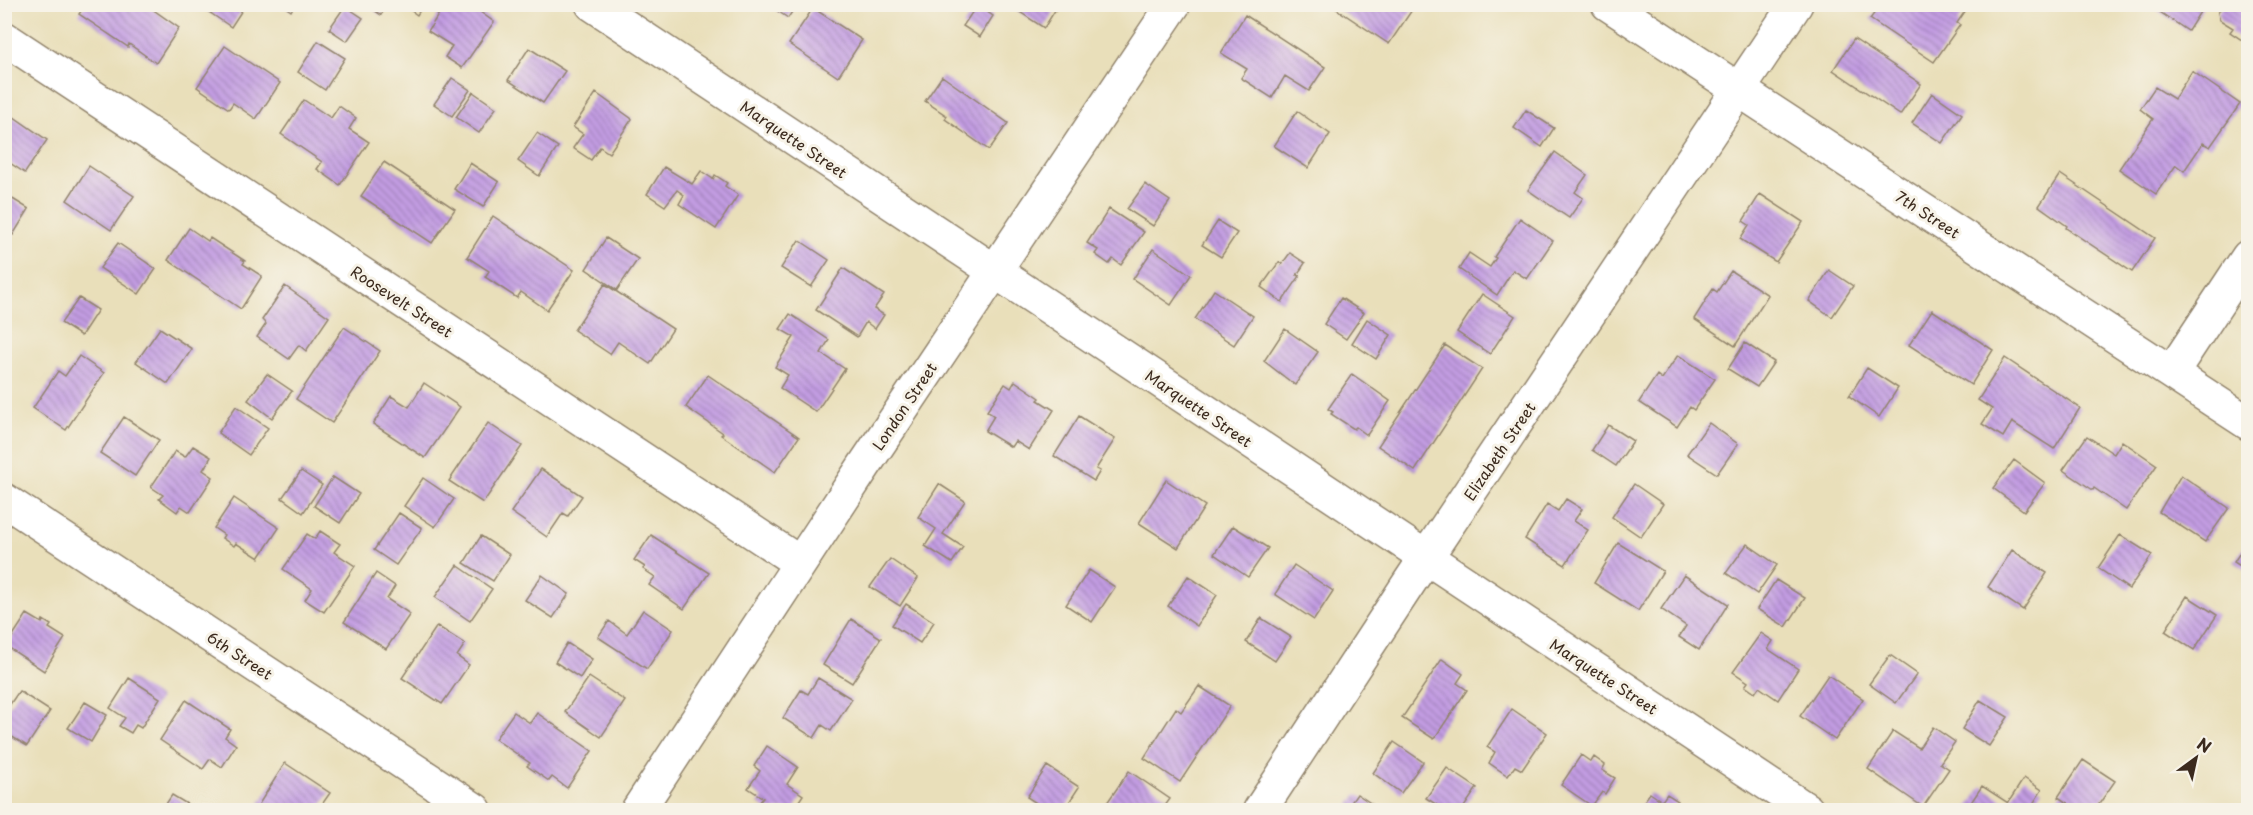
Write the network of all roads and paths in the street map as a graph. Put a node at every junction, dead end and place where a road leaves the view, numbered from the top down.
1 (592, 4) edge
2 (1174, 4) edge
3 (1608, 4) edge
4 (1796, 4) edge
5 (4, 38) edge
6 (1739, 92) junction
7 (2248, 257) edge
8 (994, 272) junction
9 (2172, 372) junction
10 (2248, 423) edge
11 (4, 500) edge
12 (1426, 559) junction
13 (800, 563) junction
14 (475, 810) edge
15 (638, 810) edge
16 (1260, 810) edge
17 (1808, 810) edge

1 - 8 street, Marquette Street
2 - 8 street, London Street
3 - 6 street, 7th Street
4 - 6 street, Elizabeth Street
5 - 13 street, Roosevelt Street
6 - 9 street, 7th Street
6 - 12 street, Elizabeth Street
7 - 9 street
8 - 12 street, Marquette Street
8 - 13 street, London Street
9 - 10 street, 7th Street
11 - 14 street, 6th Street
12 - 16 street, Elizabeth Street
12 - 17 street, Marquette Street
13 - 15 street, London Street

